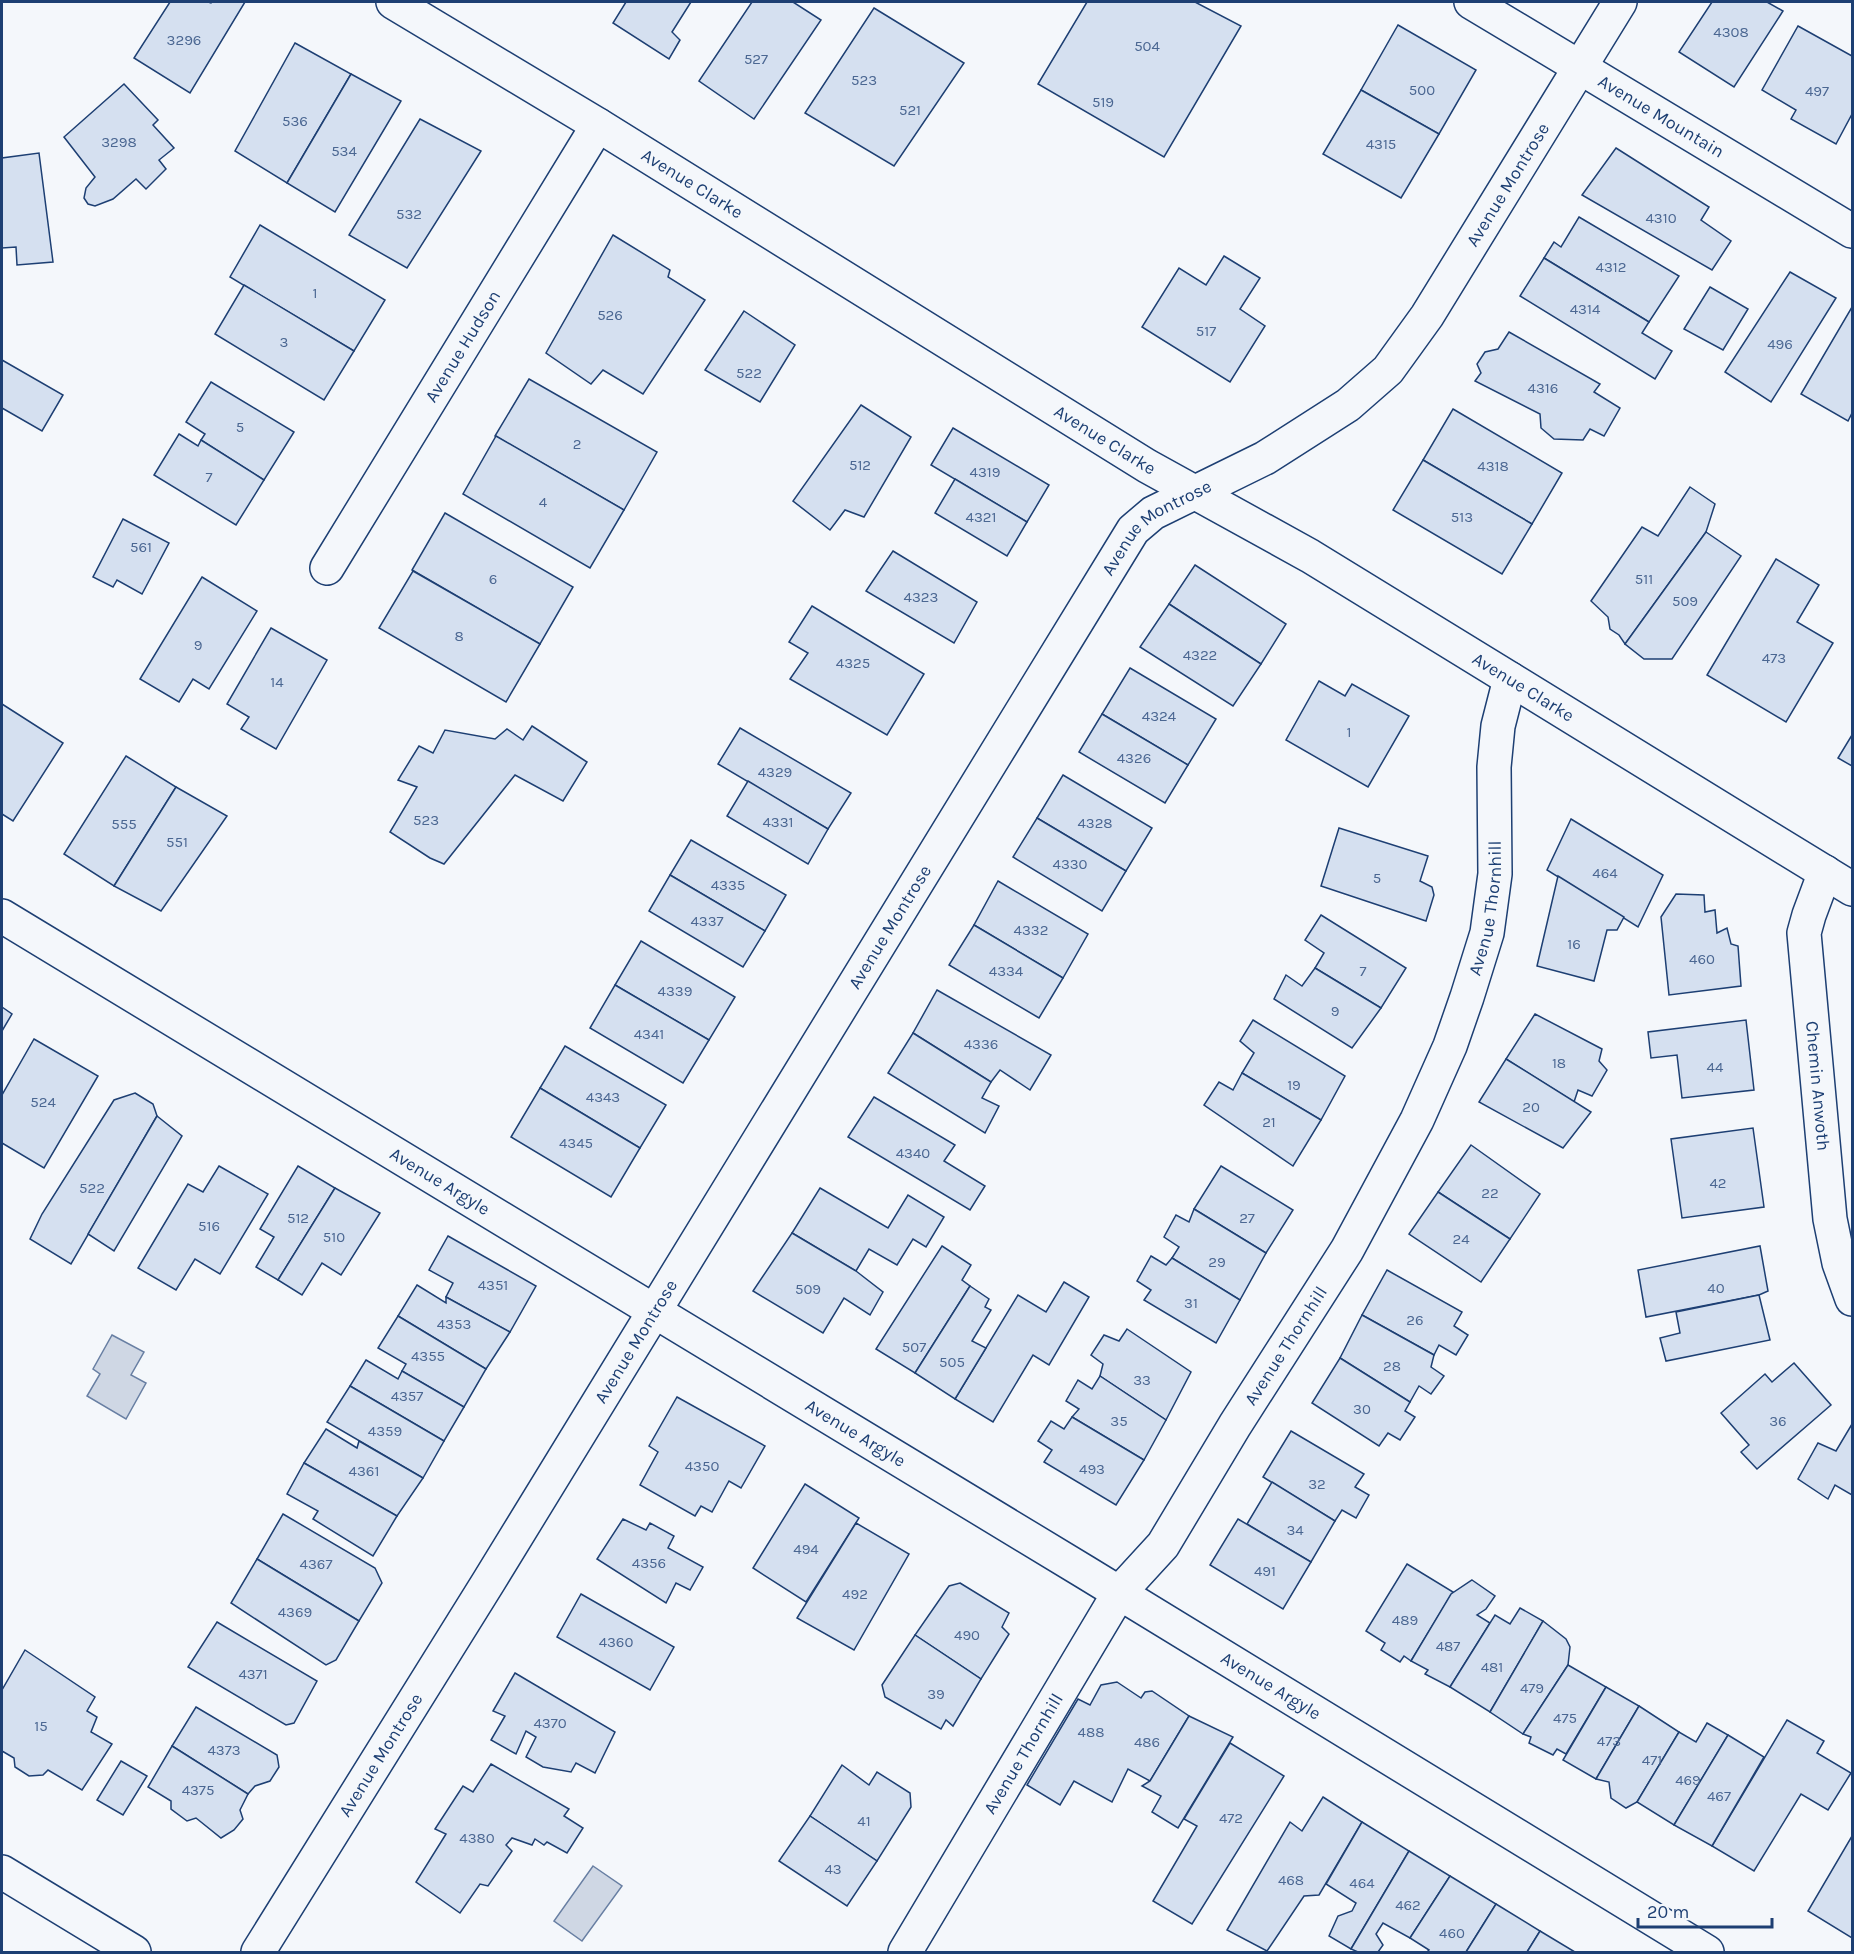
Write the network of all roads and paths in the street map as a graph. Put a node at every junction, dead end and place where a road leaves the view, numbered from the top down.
1 (393, 2) edge
2 (1471, 2) edge
3 (1620, 2) edge
4 (1580, 68) junction
5 (597, 125) junction
6 (1852, 231) edge
7 (1194, 492) junction
8 (327, 568) dead end
9 (1510, 679) junction
10 (1839, 880) edge
11 (2, 916) edge
12 (1852, 1299) edge
13 (653, 1312) junction
14 (1119, 1593) junction
15 (2, 1872) edge
16 (134, 1953) edge
17 (258, 1953) edge
18 (905, 1953) edge
19 (1707, 1953) edge

1 - 5 street, Avenue Clarke
2 - 4 street, Avenue Mountain
3 - 4 street, Avenue Montrose
4 - 6 street, Avenue Mountain
4 - 7 street, Avenue Montrose
5 - 7 street, Avenue Clarke
5 - 8 street, Avenue Hudson
7 - 9 street, Avenue Clarke
7 - 13 street, Avenue Montrose
9 - 10 street, Avenue Clarke
9 - 14 street, Avenue Thornhill
10 - 12 street, Chemin Anwoth
11 - 13 street, Avenue Argyle
13 - 14 street, Avenue Argyle
13 - 17 street, Avenue Montrose
14 - 18 street, Avenue Thornhill
14 - 19 street, Avenue Argyle
15 - 16 street

